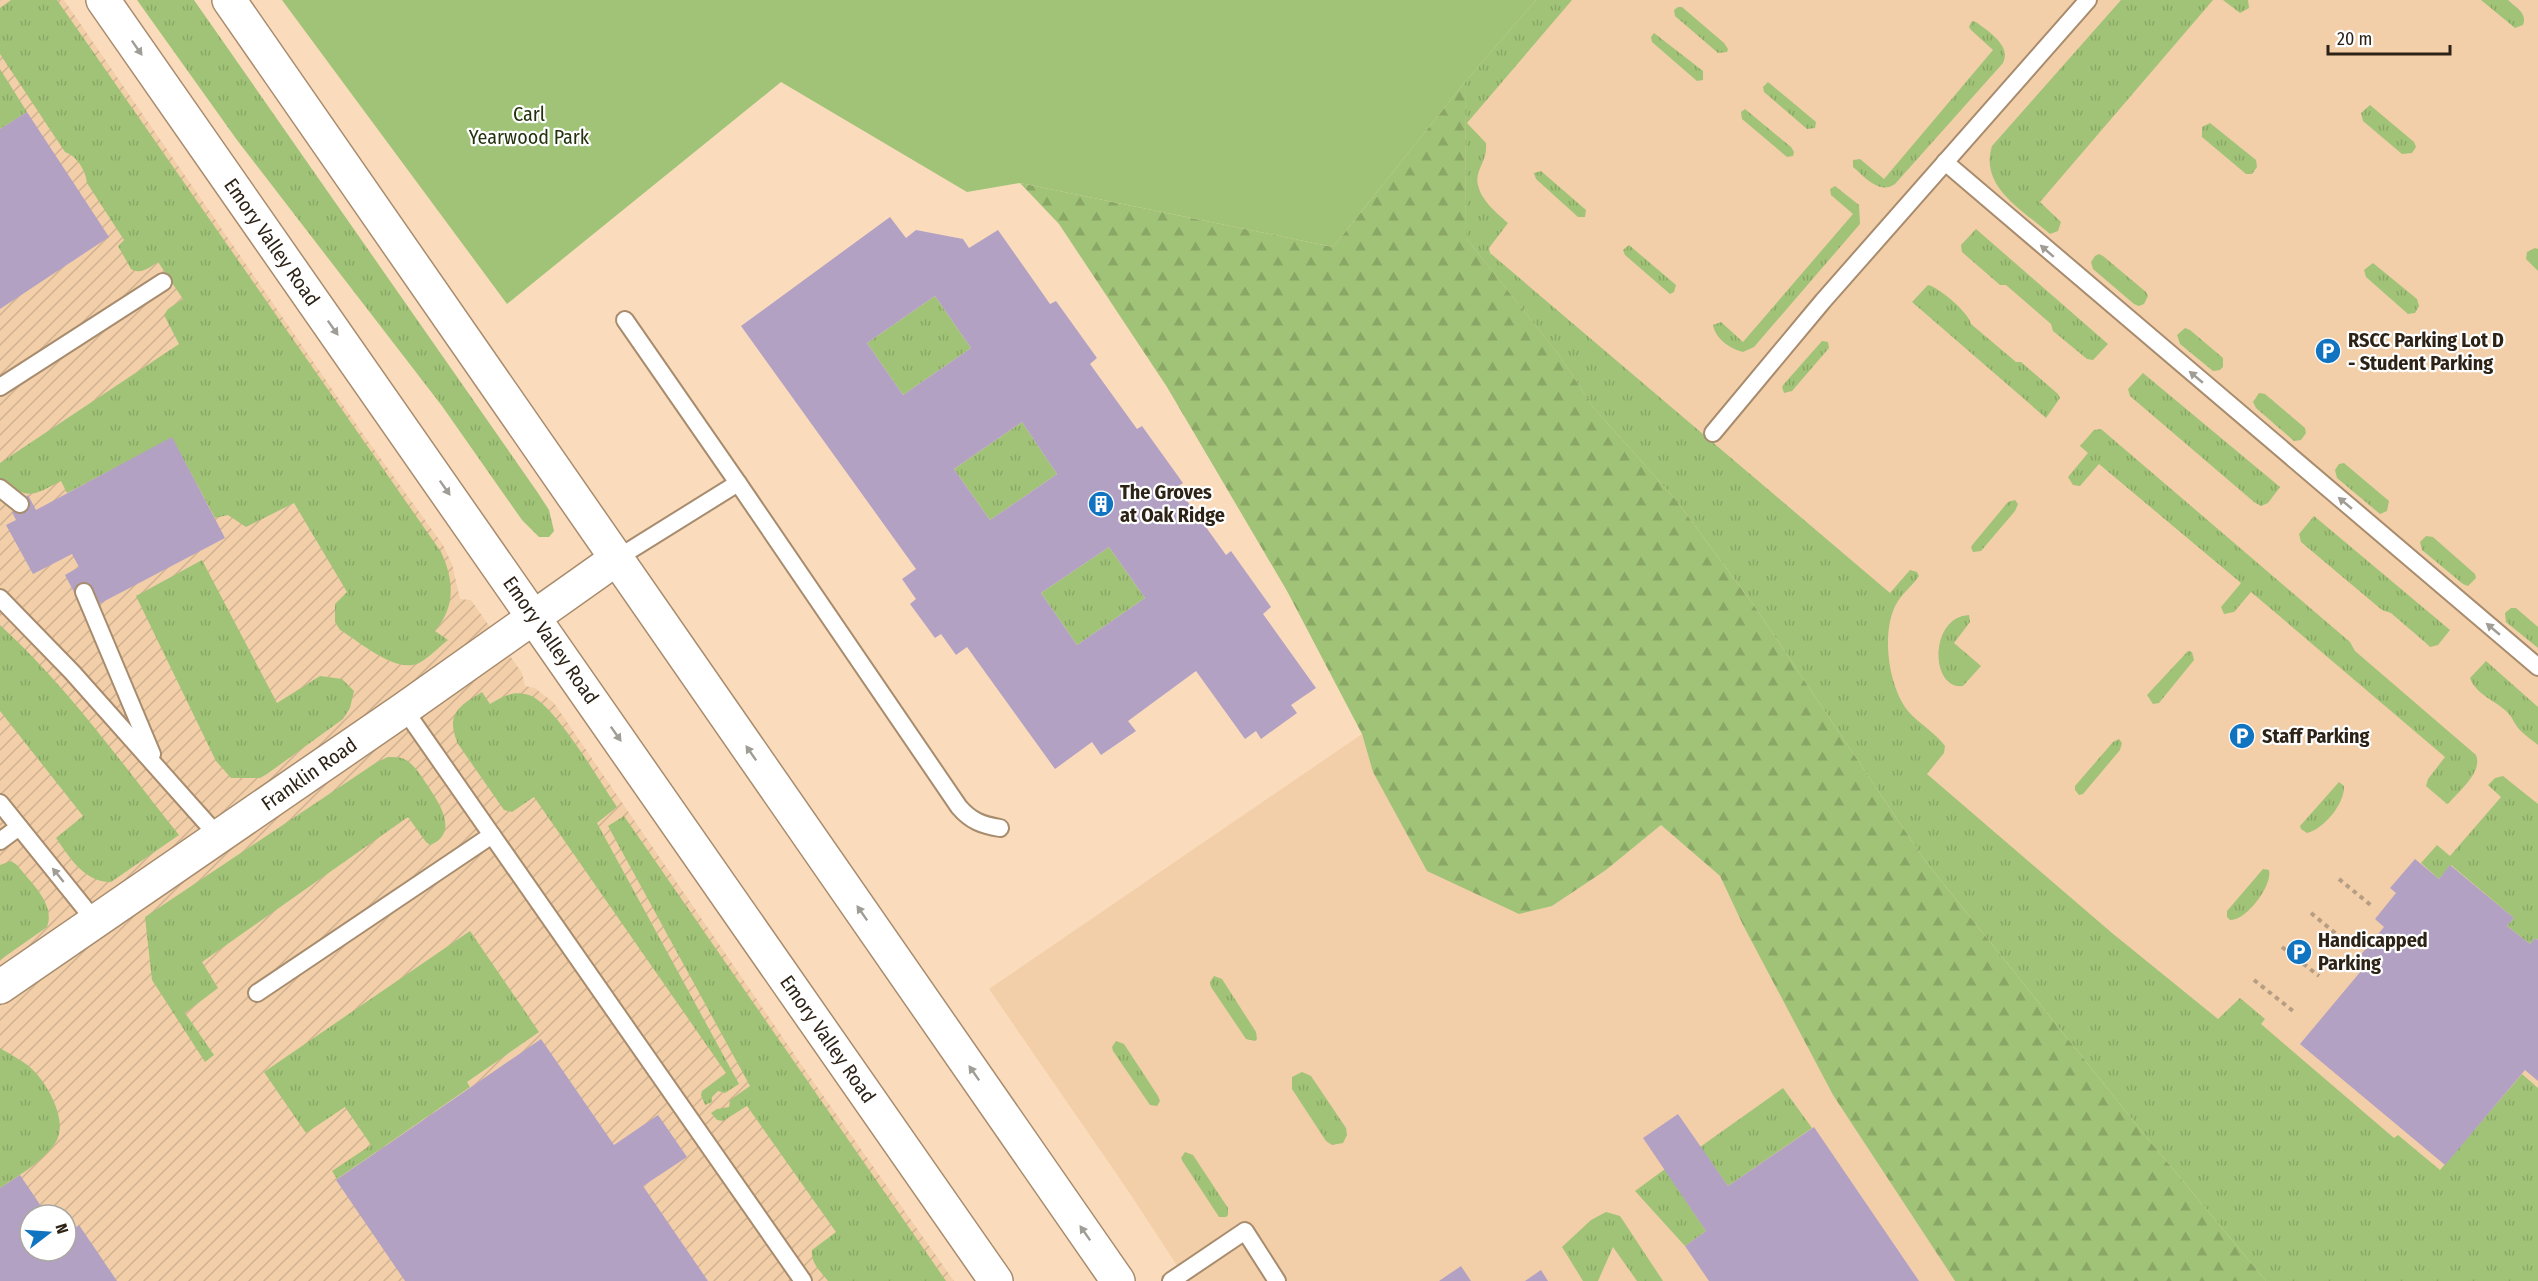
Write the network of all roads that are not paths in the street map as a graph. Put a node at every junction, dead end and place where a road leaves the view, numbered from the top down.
1 (104, 0) edge
2 (229, 0) edge
3 (2088, 0) edge
4 (1945, 162) junction
5 (163, 282) dead end
6 (625, 320) dead end
7 (0, 387) edge
8 (1713, 433) dead end
9 (738, 483) junction
10 (0, 488) edge
11 (20, 504) dead end
12 (616, 559) junction
13 (84, 592) dead end
14 (0, 598) edge
15 (534, 615) junction
16 (2538, 667) edge
17 (404, 709) junction
18 (156, 764) junction
19 (0, 803) edge
20 (19, 827) junction
21 (1000, 828) dead end
22 (492, 835) junction
23 (218, 836) junction
24 (0, 841) edge
25 (95, 921) junction
26 (0, 987) edge
27 (257, 993) dead end
28 (803, 1281) edge
29 (996, 1281) edge
30 (1118, 1281) edge
31 (1171, 1281) edge
32 (1277, 1281) edge

1 -> 15 main road, Emory Valley Road
2 - 12 main road
3 - 4 lane
4 - 8 lane
16 -> 4 lane
5 - 7 lane
6 - 9 lane
9 - 12 lane
9 - 21 lane
10 - 11 lane
12 - 15 main road, Franklin Road
30 -> 12 main road
13 - 18 lane
14 - 18 lane
15 - 17 main road, Franklin Road
15 -> 29 main road, Emory Valley Road
17 - 22 lane
17 - 23 main road, Franklin Road
18 - 23 lane
19 - 20 lane
20 - 24 lane
25 -> 20 lane
22 - 27 lane
22 - 28 lane
23 - 25 main road, Franklin Road
25 - 26 main road, Franklin Road
31 - 32 lane

